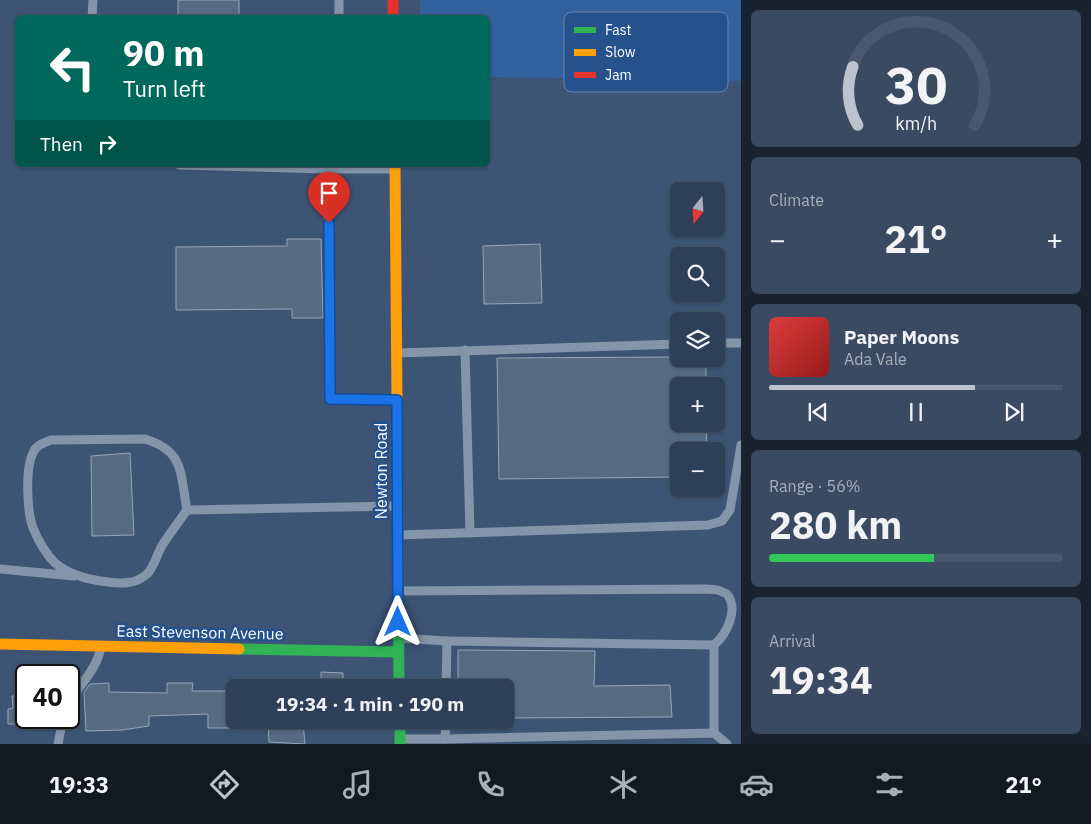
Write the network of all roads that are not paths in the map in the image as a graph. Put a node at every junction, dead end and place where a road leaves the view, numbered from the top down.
1 (93, 0) edge
2 (339, 0) edge
3 (393, 0) edge
4 (92, 15) edge
5 (339, 15) edge
6 (394, 15) edge
7 (254, 167) edge
8 (395, 167) edge
9 (328, 169) junction
10 (725, 343) edge
11 (741, 343) edge
12 (670, 344) edge
13 (466, 350) junction
14 (396, 353) junction
15 (397, 400) junction
16 (741, 445) edge
17 (398, 506) junction
18 (187, 510) junction
19 (470, 533) junction
20 (398, 535) junction
21 (0, 569) edge
22 (78, 576) junction
23 (398, 591) junction
24 (398, 638) junction
25 (447, 642) junction
26 (0, 644) edge
27 (714, 645) junction
28 (102, 646) junction
29 (398, 652) junction
30 (399, 679) edge
31 (446, 679) edge
32 (80, 686) edge
33 (61, 729) edge
34 (446, 729) edge
35 (714, 733) junction
36 (445, 739) junction
37 (525, 740) edge
38 (400, 741) edge
39 (58, 744) edge
40 (728, 744) edge

1 - 4 lane
2 - 5 lane
3 - 6 street
7 - 9 lane
8 - 9 lane
8 - 14 street, Newton Road
9 - 15 lane
10 - 11 lane
12 - 13 lane
13 - 14 lane
13 - 19 lane
14 - 15 street, Newton Road
15 - 17 street, Newton Road
16 - 19 lane
17 - 18 lane
17 - 20 street, Newton Road
18 - 22 lane
18 - 22 lane
19 - 20 lane
20 - 23 street, Newton Road
21 - 22 lane
23 - 24 street, Newton Road
23 - 27 lane
24 - 25 lane
24 - 29 street, Newton Road
25 - 27 lane
25 - 31 lane
26 - 28 street, East Stevenson Avenue
27 - 35 lane
28 - 29 street, East Stevenson Avenue
28 - 32 lane
29 - 30 street, Newton Road
33 - 39 lane
34 - 36 lane
35 - 37 lane
35 - 40 lane
36 - 37 lane
36 - 38 lane

